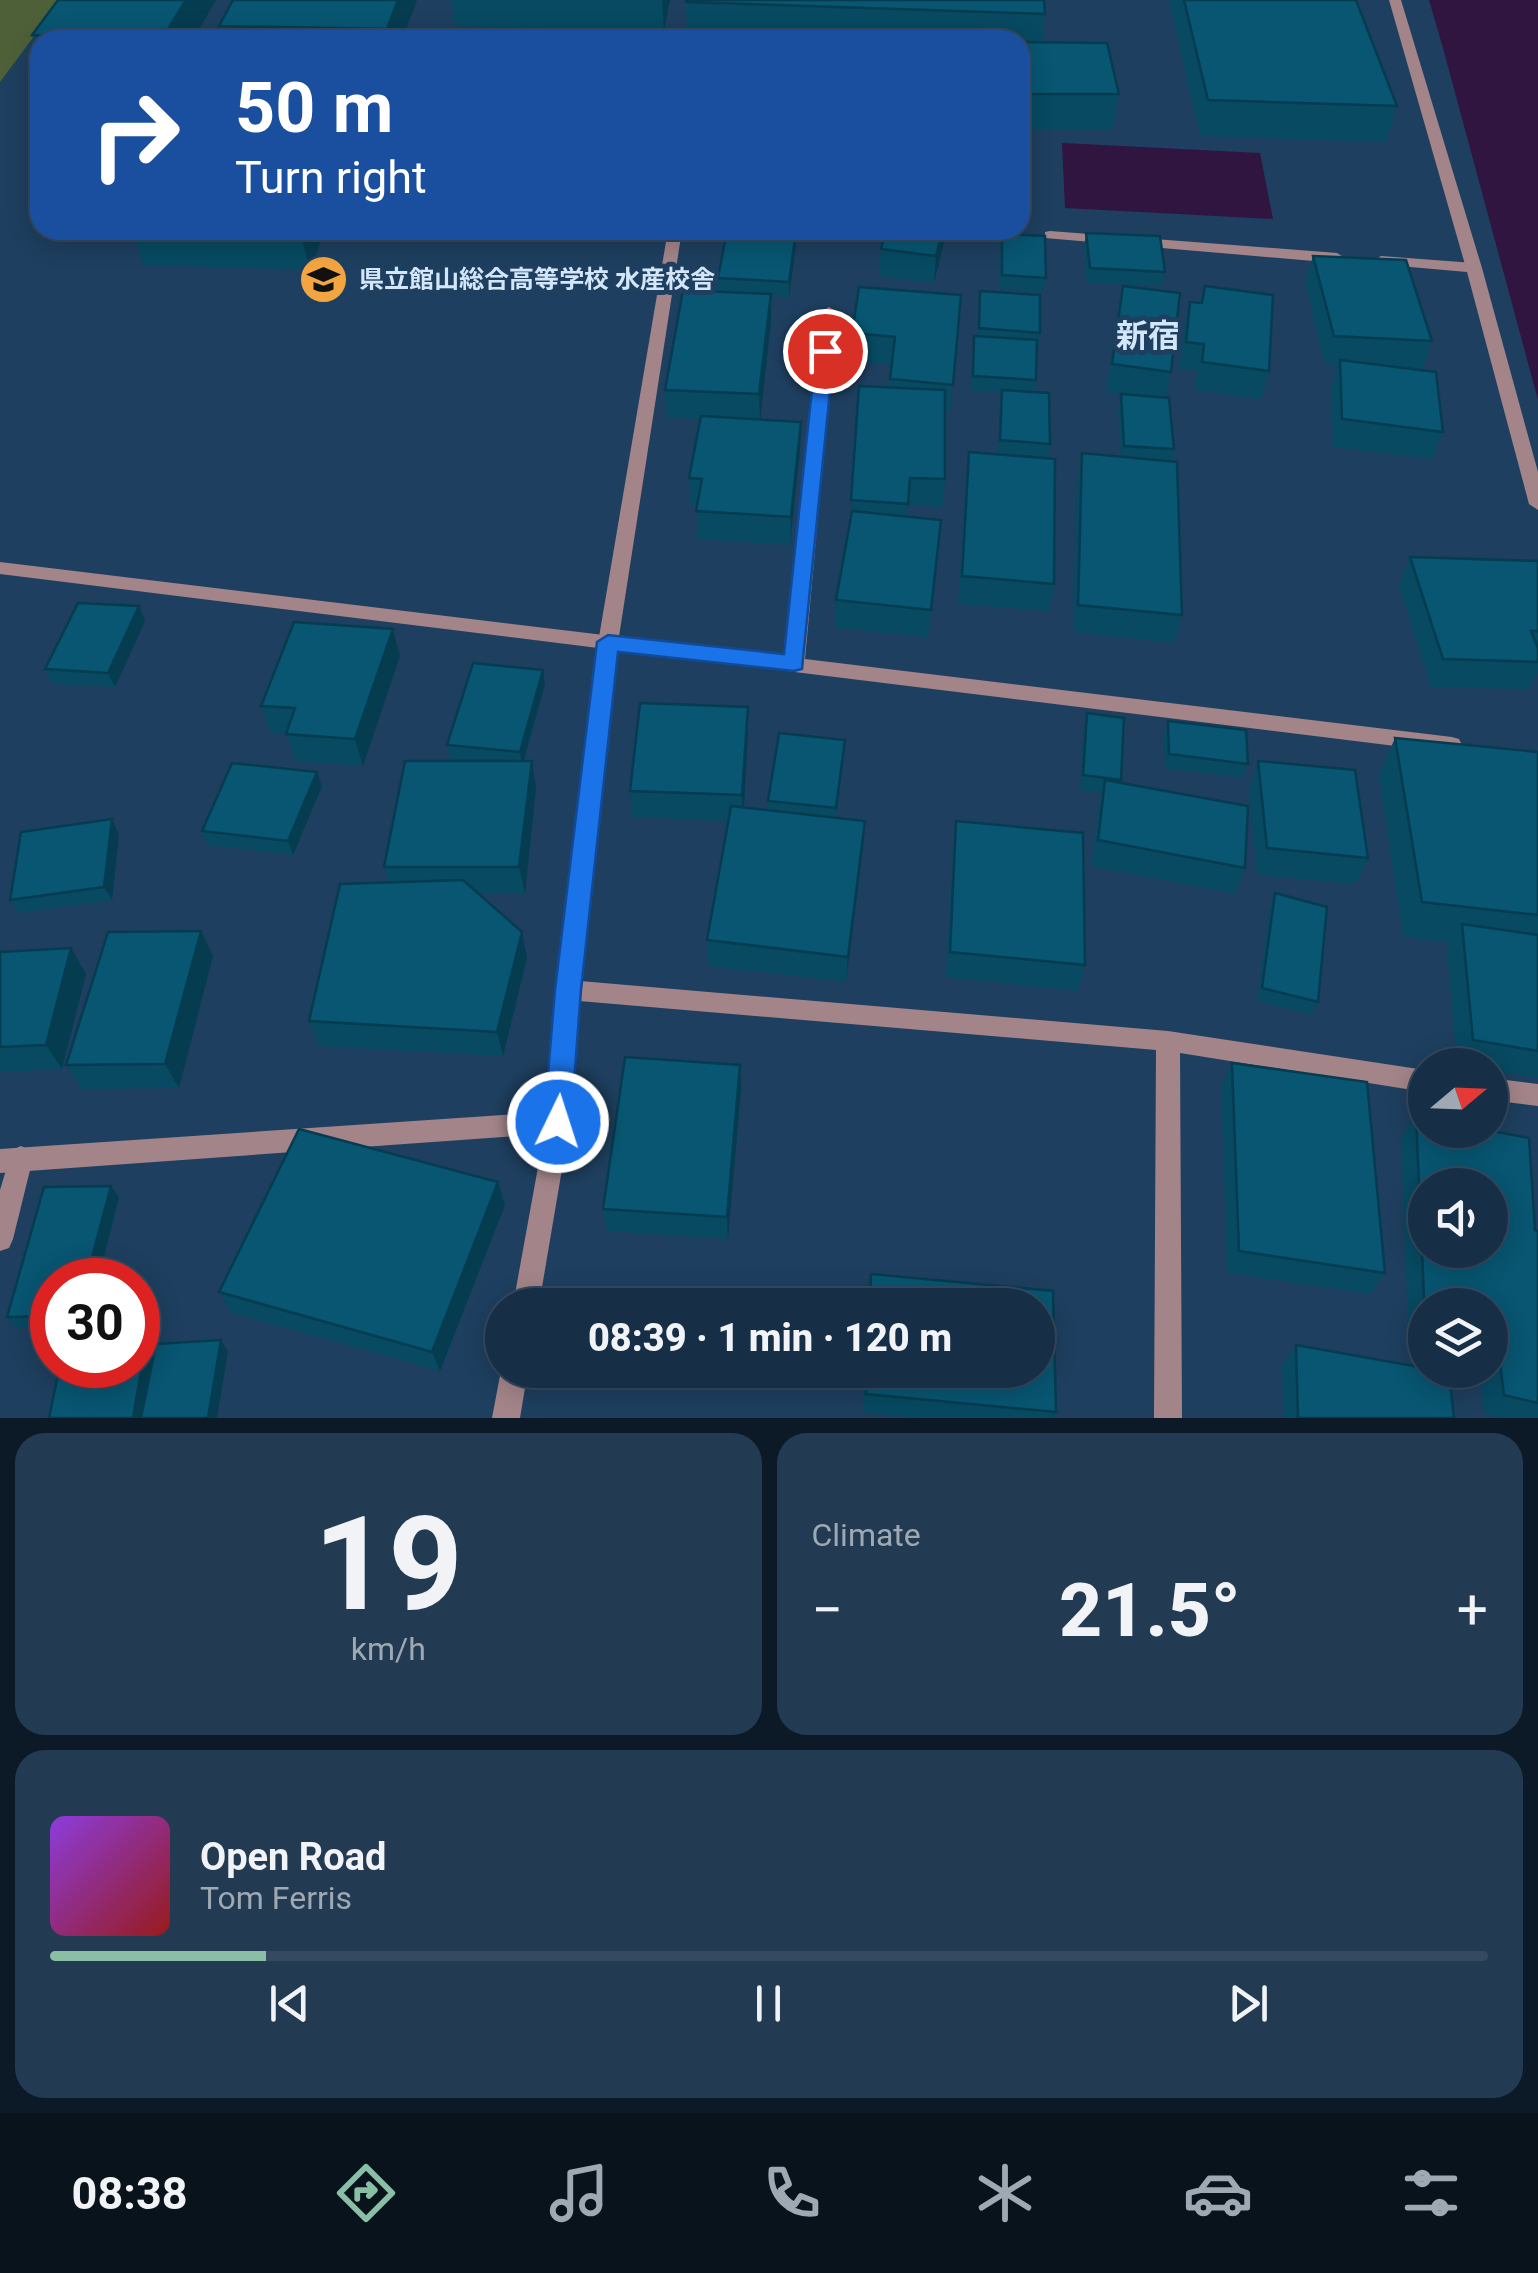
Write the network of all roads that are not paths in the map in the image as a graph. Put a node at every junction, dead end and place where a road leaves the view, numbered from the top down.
1 (1396, 0) edge
2 (1050, 236) edge
3 (673, 240) edge
4 (1474, 268) junction
5 (829, 312) dead end
6 (1538, 504) edge
7 (0, 568) edge
8 (608, 642) junction
9 (794, 663) junction
10 (1464, 746) edge
11 (568, 990) junction
12 (1168, 1041) junction
13 (1408, 1079) edge
14 (1508, 1091) edge
15 (1538, 1095) edge
16 (558, 1122) junction
17 (10, 1160) edge
18 (0, 1239) edge
19 (529, 1288) edge
20 (511, 1388) edge
21 (506, 1418) edge
22 (1168, 1418) edge

1 - 4 street
2 - 4 street
3 - 8 street
4 - 6 street
5 - 9 street
7 - 8 street
8 - 9 street
8 - 11 street
9 - 10 street
11 - 12 street
11 - 16 street
12 - 13 street
12 - 22 street
14 - 15 street
16 - 17 street
16 - 19 street
17 - 18 street
20 - 21 street

